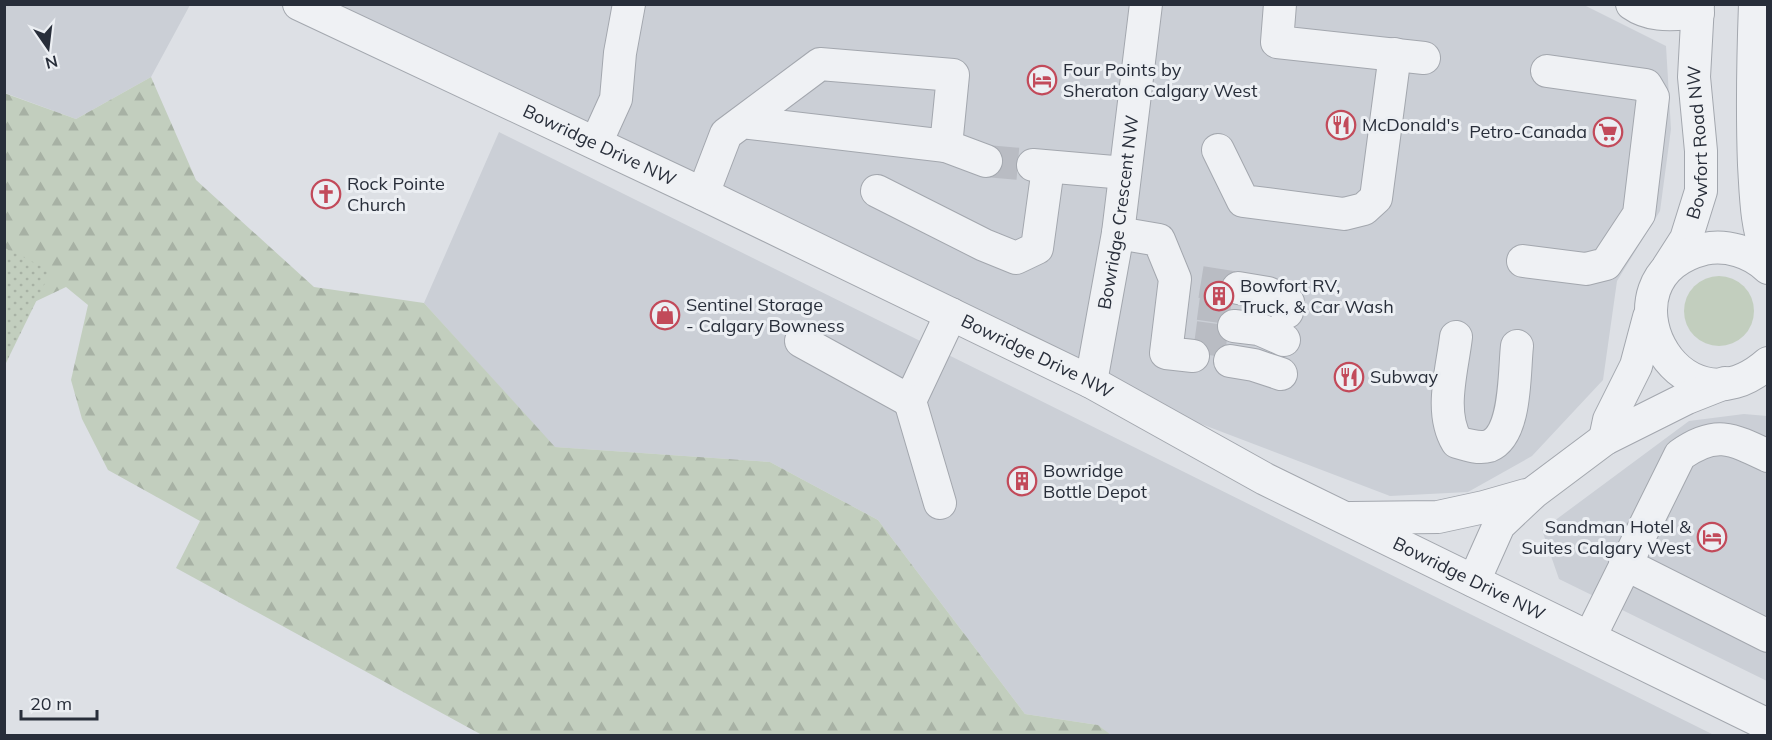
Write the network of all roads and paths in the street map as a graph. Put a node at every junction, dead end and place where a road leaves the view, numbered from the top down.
1 (298, 4) edge
2 (629, 4) edge
3 (1146, 4) edge
4 (1280, 4) edge
5 (1632, 4) edge
6 (1755, 4) edge
7 (1698, 9) edge
8 (1546, 71) dead end
9 (1760, 87) edge
10 (742, 122) junction
11 (596, 143) junction
12 (946, 146) junction
13 (1218, 150) dead end
14 (986, 161) tunnel mouth
15 (1125, 173) junction
16 (877, 191) dead end
17 (703, 194) junction
18 (1118, 233) junction
19 (1767, 256) edge
20 (1523, 261) dead end
21 (1767, 268) edge
22 (1665, 273) junction
23 (1651, 310) junction
24 (951, 314) junction
25 (1186, 315) dead end
26 (1234, 325) joint
27 (1456, 337) dead end
28 (801, 341) dead end
29 (1516, 346) dead end
30 (1751, 376) edge
31 (1091, 382) junction
32 (910, 401) junction
33 (1605, 439) junction
34 (1767, 456) edge
35 (1533, 493) junction
36 (940, 504) dead end
37 (1346, 518) junction
38 (1625, 564) junction
39 (1474, 581) junction
40 (1767, 636) edge
41 (1590, 637) junction
42 (1767, 725) edge

1 - 11 street, Bowridge Drive NW
2 - 11 street
3 - 15 street, Bowridge Crescent NW
4 - 13 street
5 - 7 street
6 - 9 street
7 - 22 street, Bowfort Road NW
8 - 20 street
9 - 19 street
10 - 12 street
10 - 12 street
10 - 17 street
11 - 17 street, Bowridge Drive NW
12 - 14 street
15 - 16 street
15 - 18 street, Bowridge Crescent NW
17 - 24 street, Bowridge Drive NW
18 - 25 street
18 - 31 street, Bowridge Crescent NW
21 - 22 street
22 - 23 street, Bowfort Road NW
23 - 30 street
23 - 33 street
24 - 31 street, Bowridge Drive NW
24 - 32 street
26 - 26 street
27 - 29 street
28 - 32 street
30 - 33 street
31 - 37 street, Bowridge Drive NW
32 - 36 street
33 - 35 street
34 - 38 street
35 - 37 street
35 - 39 street
37 - 39 street, Bowridge Drive NW
38 - 40 street
38 - 41 street
39 - 41 street, Bowridge Drive NW
41 - 42 street, Bowridge Drive NW

